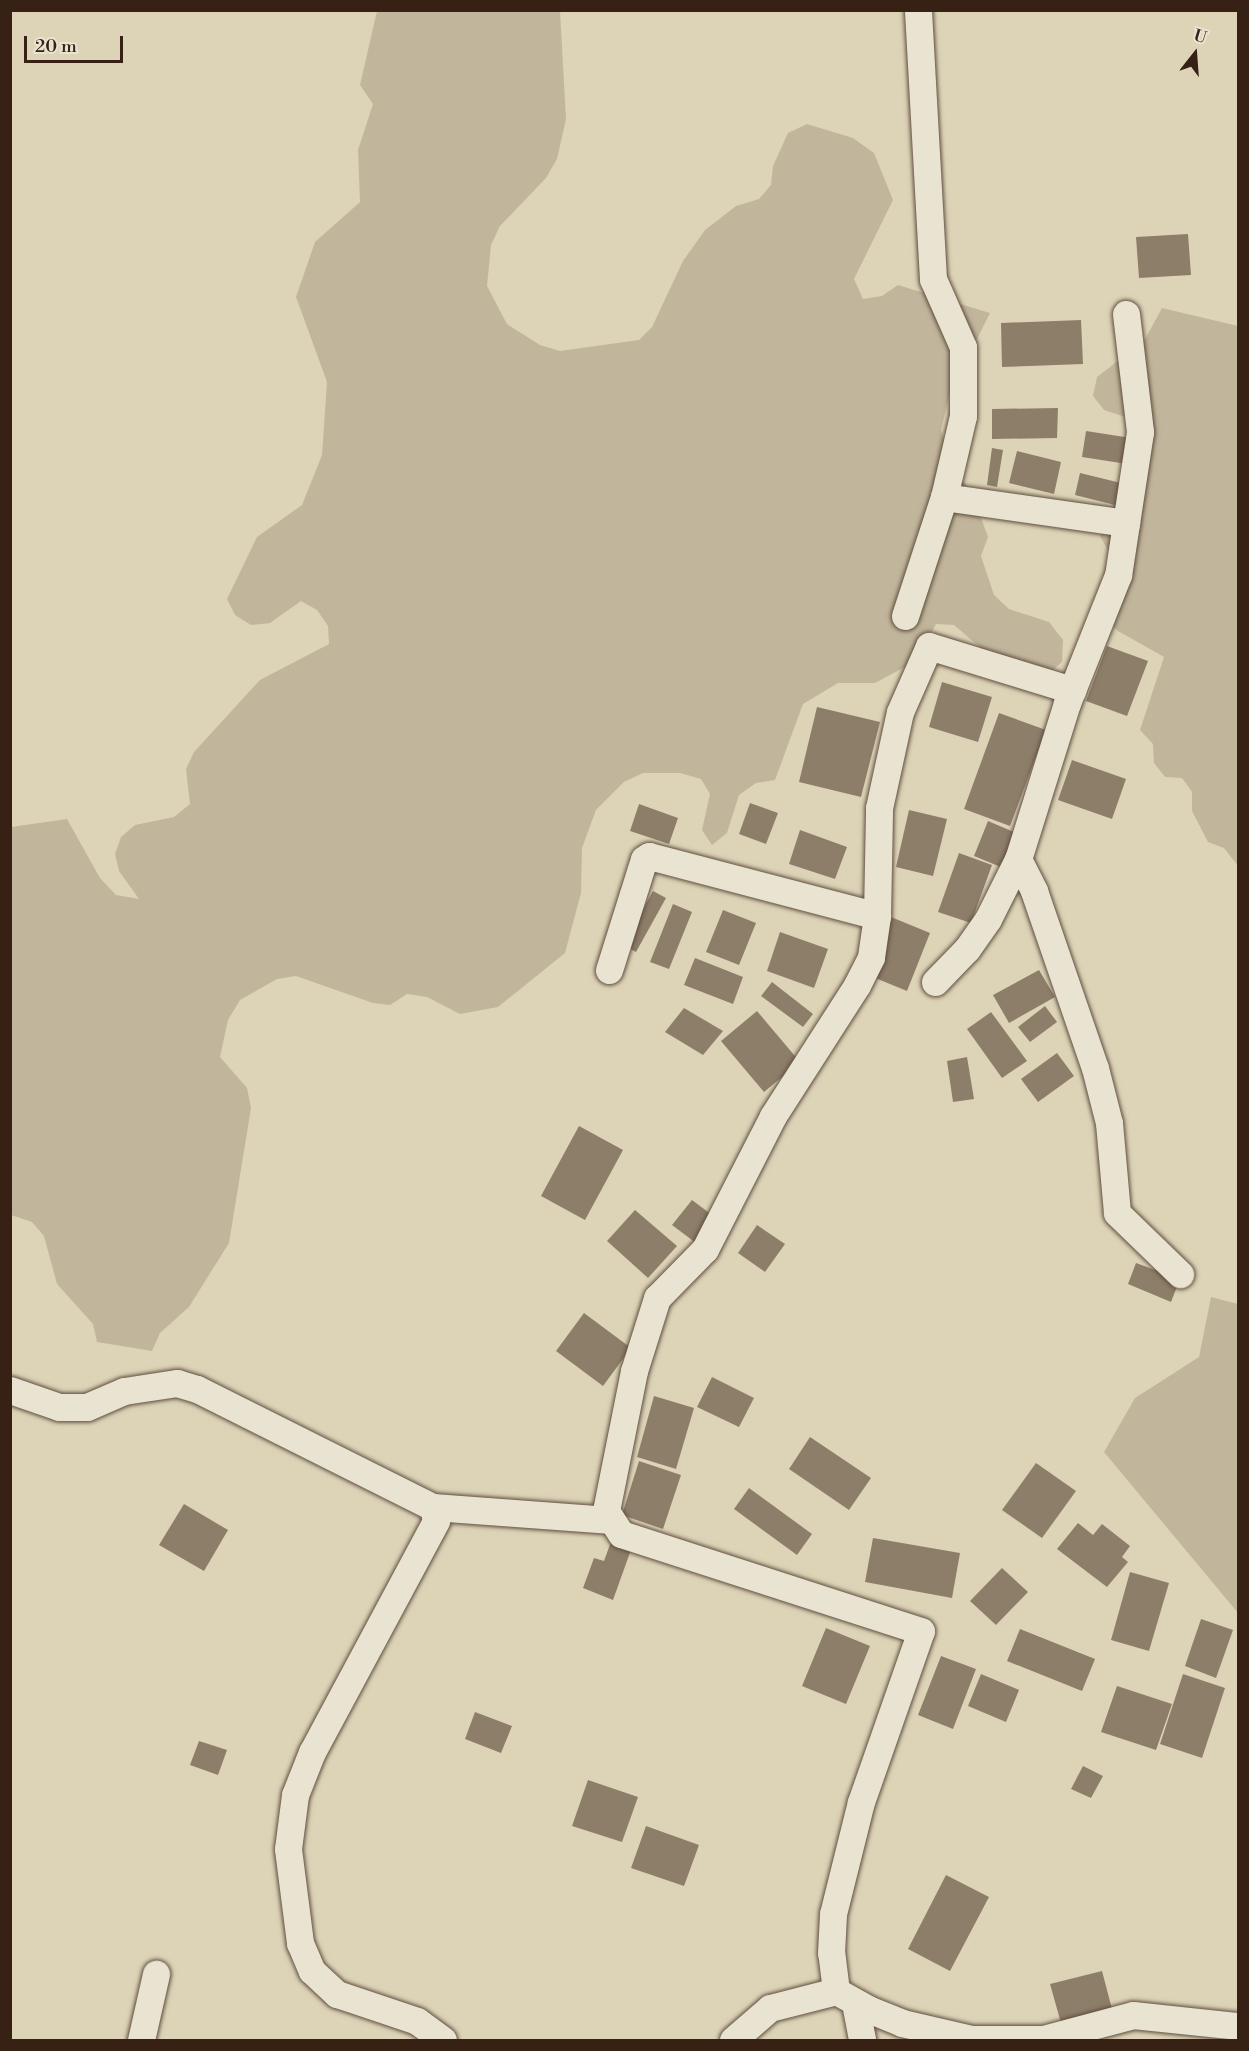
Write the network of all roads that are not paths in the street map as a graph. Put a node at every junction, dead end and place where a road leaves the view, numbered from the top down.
1 (918, 10) edge
2 (1126, 314) dead end
3 (944, 497) junction
4 (1126, 523) junction
5 (905, 615) dead end
6 (1072, 690) junction
7 (1018, 859) junction
8 (877, 916) junction
9 (609, 970) dead end
10 (935, 982) dead end
11 (1180, 1274) dead end
12 (10, 1390) edge
13 (433, 1507) junction
14 (609, 1520) junction
15 (156, 1974) dead end
16 (845, 1997) junction
17 (1239, 2026) edge
18 (141, 2040) edge
19 (443, 2040) edge
20 (733, 2040) edge
21 (862, 2040) edge

1 - 3 street
2 - 4 street
3 - 4 street
3 - 5 street
4 - 6 street
6 - 7 street
6 - 8 street
7 - 10 street
7 - 11 street
8 - 9 street
8 - 14 street
12 - 13 street
13 - 14 street
13 - 19 street
14 - 16 street
15 - 18 street
16 - 17 street
16 - 20 street
16 - 21 street

